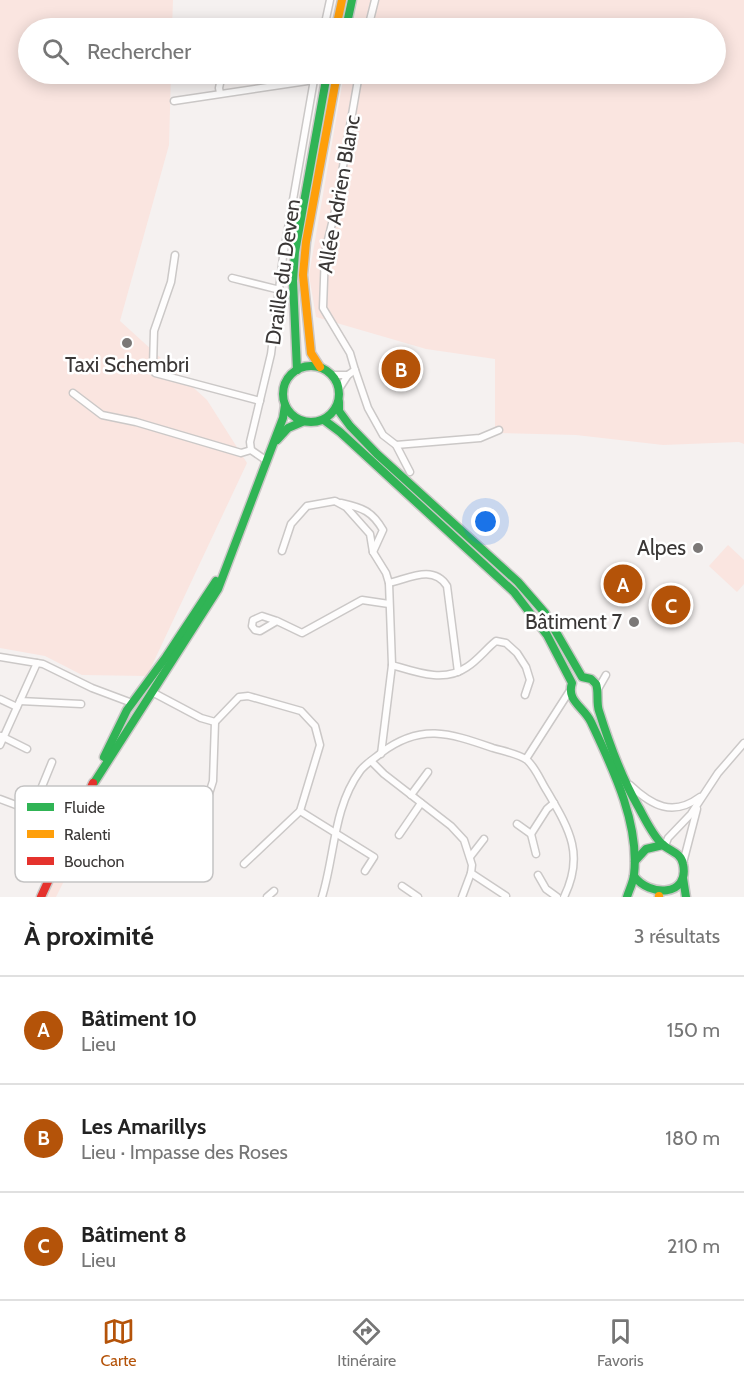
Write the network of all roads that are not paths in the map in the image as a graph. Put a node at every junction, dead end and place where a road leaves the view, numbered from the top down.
1 (330, 0) edge
2 (342, 0) edge
3 (352, 0) edge
4 (375, 0) edge
5 (326, 18) edge
6 (338, 18) edge
7 (348, 18) edge
8 (370, 18) edge
9 (220, 84) edge
10 (273, 84) edge
11 (313, 84) edge
12 (325, 84) edge
13 (335, 84) edge
14 (357, 84) edge
15 (220, 93) junction
16 (174, 101) dead end
17 (175, 255) dead end
18 (232, 278) dead end
19 (280, 290) junction
20 (320, 367) junction
21 (297, 370) junction
22 (355, 370) junction
23 (332, 375) junction
24 (348, 375) junction
25 (339, 389) junction
26 (73, 393) dead end
27 (260, 401) junction
28 (339, 402) junction
29 (285, 405) junction
30 (324, 420) junction
31 (302, 422) junction
32 (499, 430) dead end
33 (274, 442) junction
34 (396, 445) junction
35 (251, 450) junction
36 (267, 461) junction
37 (410, 472) dead end
38 (339, 502) junction
39 (282, 551) dead end
40 (373, 552) junction
41 (389, 583) junction
42 (389, 604) junction
43 (277, 621) dead end
44 (0, 657) edge
45 (37, 663) junction
46 (392, 665) junction
47 (458, 672) junction
48 (582, 677) junction
49 (591, 680) junction
50 (570, 687) junction
51 (150, 690) junction
52 (597, 693) junction
53 (525, 695) dead end
54 (0, 699) edge
55 (577, 703) junction
56 (18, 704) junction
57 (81, 704) dead end
58 (562, 705) junction
59 (130, 706) junction
60 (135, 716) junction
61 (215, 722) junction
62 (2, 736) edge
63 (744, 743) edge
64 (0, 745) edge
65 (27, 749) dead end
66 (381, 754) junction
67 (526, 759) junction
68 (52, 762) dead end
69 (371, 762) junction
70 (428, 772) dead end
71 (626, 780) junction
72 (42, 786) edge
73 (92, 786) joint
74 (211, 786) edge
75 (703, 794) junction
76 (411, 795) junction
77 (0, 799) edge
78 (421, 803) junction
79 (554, 803) junction
80 (15, 805) edge
81 (300, 811) junction
82 (517, 824) dead end
83 (335, 832) junction
84 (531, 834) junction
85 (399, 835) dead end
86 (484, 838) dead end
87 (664, 846) junction
88 (536, 854) dead end
89 (470, 858) junction
90 (635, 861) junction
91 (683, 862) junction
92 (244, 864) dead end
93 (365, 871) dead end
94 (471, 873) junction
95 (538, 875) dead end
96 (634, 876) junction
97 (683, 878) junction
98 (48, 882) edge
99 (402, 886) dead end
100 (274, 891) dead end
101 (506, 896) edge
102 (658, 896) edge
103 (41, 897) edge
104 (267, 897) edge
105 (322, 897) edge
106 (418, 897) edge
107 (462, 897) edge
108 (557, 897) edge
109 (564, 897) edge
110 (627, 897) edge
111 (686, 897) edge

1 - 5 street
2 - 6 main road
3 - 7 main road
4 - 8 street
9 - 15 street
10 - 15 street
11 - 19 street, Draille du Deven
12 - 21 main road
13 - 20 main road
14 - 22 street, Allée Adrien Blanc
15 - 16 street
17 - 27 street
18 - 19 street
19 - 27 street, Draille du Deven
20 - 21 main road
20 - 23 main road
21 - 29 main road
22 - 24 street
22 - 34 street, Allée Adrien Blanc
23 - 24 street
23 - 25 main road
24 - 25 street
25 - 28 main road
26 - 35 street
27 - 35 street, Draille du Deven
28 - 30 main road
28 - 48 main road
29 - 31 main road
29 - 33 main road
30 - 31 main road
30 - 50 main road
31 - 33 main road
32 - 34 street
33 - 36 main road
34 - 37 street, Allée Adrien Blanc
35 - 36 street
36 - 51 main road
38 - 39 street
38 - 40 street
38 - 40 street
40 - 41 street
41 - 42 street
41 - 47 street
42 - 43 street
42 - 46 street
44 - 45 street
45 - 56 street
45 - 59 street
46 - 47 street
46 - 66 street
47 - 53 street
48 - 49 main road
48 - 50 main road
49 - 52 main road
49 - 52 street
50 - 55 main road
50 - 58 street
51 - 59 main road
51 - 60 main road
51 - 61 street
52 - 55 main road
52 - 71 main road
54 - 56 street
55 - 58 street
55 - 90 main road
56 - 57 street
56 - 62 street
58 - 67 street
59 - 60 main road
59 - 73 main road
60 - 73 main road
61 - 74 street
61 - 81 street
62 - 64 street
62 - 65 street
63 - 75 street
66 - 67 street
66 - 69 street
67 - 79 street
68 - 72 street
69 - 76 street
69 - 83 street
70 - 76 street
71 - 75 street
71 - 87 main road
75 - 87 street
75 - 91 street
76 - 78 street
77 - 80 street
78 - 85 street
78 - 89 street
79 - 84 street
79 - 109 street
81 - 83 street
81 - 92 street
82 - 84 street
83 - 93 street
83 - 105 street
84 - 88 street
86 - 89 street
87 - 90 main road
87 - 91 main road
89 - 94 street
90 - 96 main road
91 - 97 main road
94 - 101 street
94 - 107 street
95 - 108 street
96 - 102 main road
96 - 110 main road
97 - 102 main road
97 - 111 main road
98 - 103 main road
99 - 106 street
100 - 104 street

